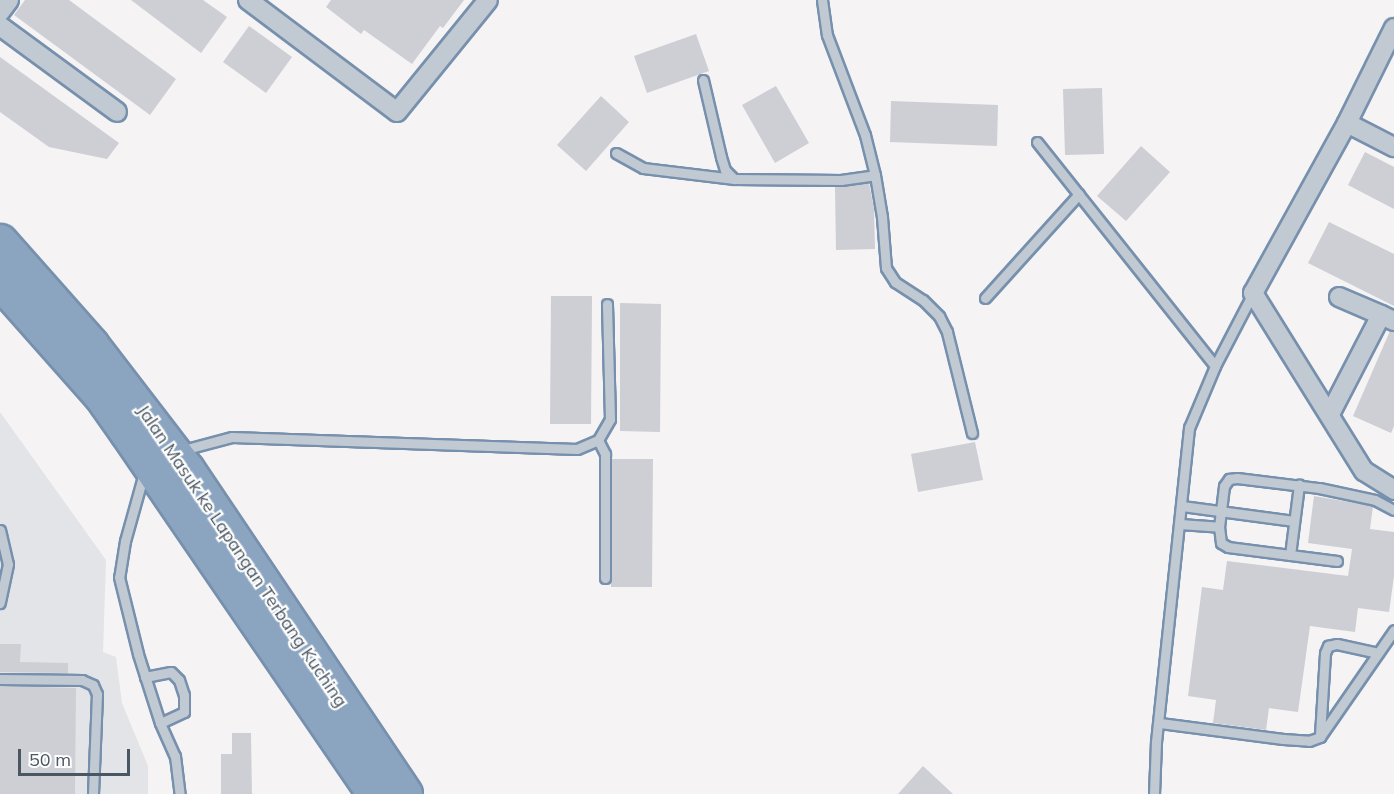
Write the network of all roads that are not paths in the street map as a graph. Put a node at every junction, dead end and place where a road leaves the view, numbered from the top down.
1 (9, 0) edge
2 (248, 0) edge
3 (488, 0) edge
4 (822, 0) edge
5 (0, 12) edge
6 (0, 26) edge
7 (1394, 28) edge
8 (703, 80) dead end
9 (117, 112) dead end
10 (1347, 123) junction
11 (1037, 142) dead end
12 (1394, 147) edge
13 (616, 153) dead end
14 (875, 176) junction
15 (735, 180) junction
16 (1079, 194) junction
17 (0, 241) edge
18 (0, 282) edge
19 (1253, 293) junction
20 (1339, 297) dead end
21 (985, 298) dead end
22 (607, 304) dead end
23 (1387, 318) edge
24 (1215, 366) junction
25 (1330, 414) junction
26 (972, 433) dead end
27 (598, 440) junction
28 (161, 457) junction
29 (1299, 485) junction
30 (1394, 489) edge
31 (1182, 506) junction
32 (1221, 510) junction
33 (1394, 510) edge
34 (1294, 521) junction
35 (1180, 524) junction
36 (1219, 526) junction
37 (0, 530) edge
38 (1290, 555) junction
39 (1337, 561) dead end
40 (605, 578) dead end
41 (0, 603) edge
42 (1394, 630) edge
43 (1378, 653) junction
44 (145, 677) junction
45 (0, 679) edge
46 (160, 723) junction
47 (1160, 723) junction
48 (1320, 736) junction
49 (93, 794) edge
50 (180, 794) edge
51 (374, 794) edge
52 (405, 794) edge
53 (1154, 794) edge

1 - 5 street
2 - 3 street
4 - 14 lane
6 - 9 street
7 - 10 street
8 - 15 lane
10 - 12 street
10 - 19 street
11 - 16 lane
13 - 15 lane
14 - 15 lane
14 - 26 lane
16 - 21 lane
16 - 24 lane
17 - 28 highway, Jalan Masuk ke Lapangan Terbang Kuching
18 - 28 highway, Jalan Masuk ke Lapangan Terbang Kuching
19 - 24 lane
19 - 25 street
20 - 23 street
22 - 27 lane
23 - 25 street
24 - 31 lane
25 - 30 street
27 - 28 lane
27 - 40 lane
28 - 44 lane
28 - 51 highway, Jalan Masuk ke Lapangan Terbang Kuching
28 - 52 highway, Jalan Masuk ke Lapangan Terbang Kuching
29 - 32 lane
29 - 33 lane
29 - 34 lane
31 - 32 lane
31 - 35 lane
32 - 34 lane
32 - 36 lane
34 - 38 lane
35 - 36 lane
35 - 47 lane
36 - 38 lane
37 - 41 lane
38 - 39 lane
42 - 43 lane
43 - 48 lane
43 - 48 lane
44 - 46 lane
44 - 46 lane
45 - 49 lane
46 - 50 lane
47 - 48 lane
47 - 53 lane

